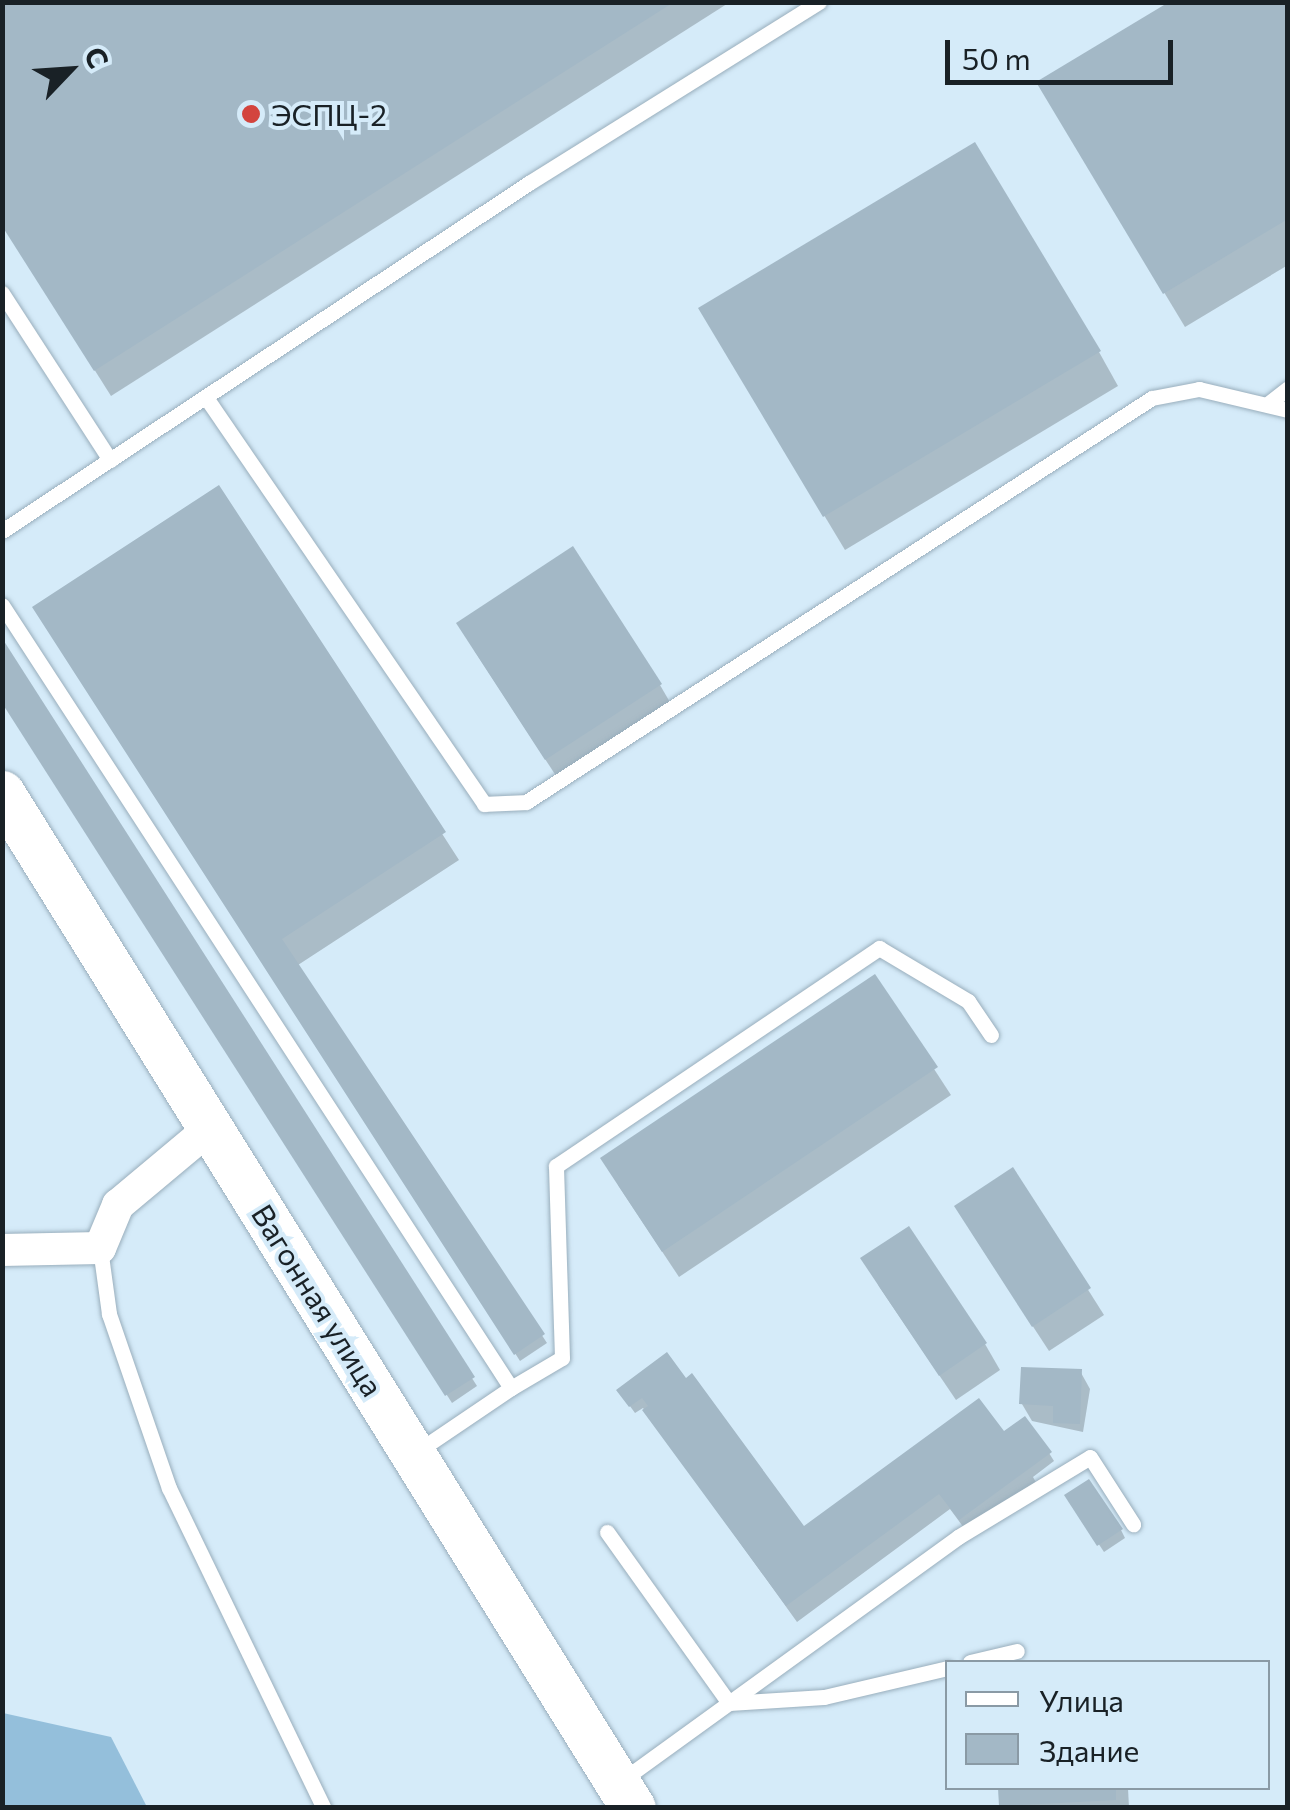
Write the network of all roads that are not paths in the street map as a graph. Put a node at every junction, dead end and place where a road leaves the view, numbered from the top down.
1 (818, 2) edge
2 (2, 293) edge
3 (1288, 388) edge
4 (207, 399) junction
5 (1269, 403) junction
6 (1288, 410) edge
7 (110, 460) junction
8 (2, 531) edge
9 (2, 606) edge
10 (2, 793) edge
11 (991, 1035) dead end
12 (210, 1128) junction
13 (100, 1248) junction
14 (2, 1250) edge
15 (511, 1388) junction
16 (414, 1454) junction
17 (1132, 1524) dead end
18 (608, 1532) dead end
19 (1017, 1651) dead end
20 (979, 1660) edge
21 (945, 1669) edge
22 (730, 1703) junction
23 (626, 1795) edge
24 (324, 1808) edge

1 - 4 lane
2 - 7 lane
3 - 5 lane
4 - 5 lane
4 - 7 lane
5 - 6 lane
7 - 8 lane
9 - 15 lane
10 - 12 street, Вагонная улица
11 - 15 lane
12 - 13 street
12 - 16 street, Вагонная улица
13 - 14 street
13 - 24 lane
15 - 16 lane
16 - 23 street, Вагонная улица
17 - 22 lane
18 - 22 lane
19 - 20 lane
21 - 22 lane
22 - 23 lane

